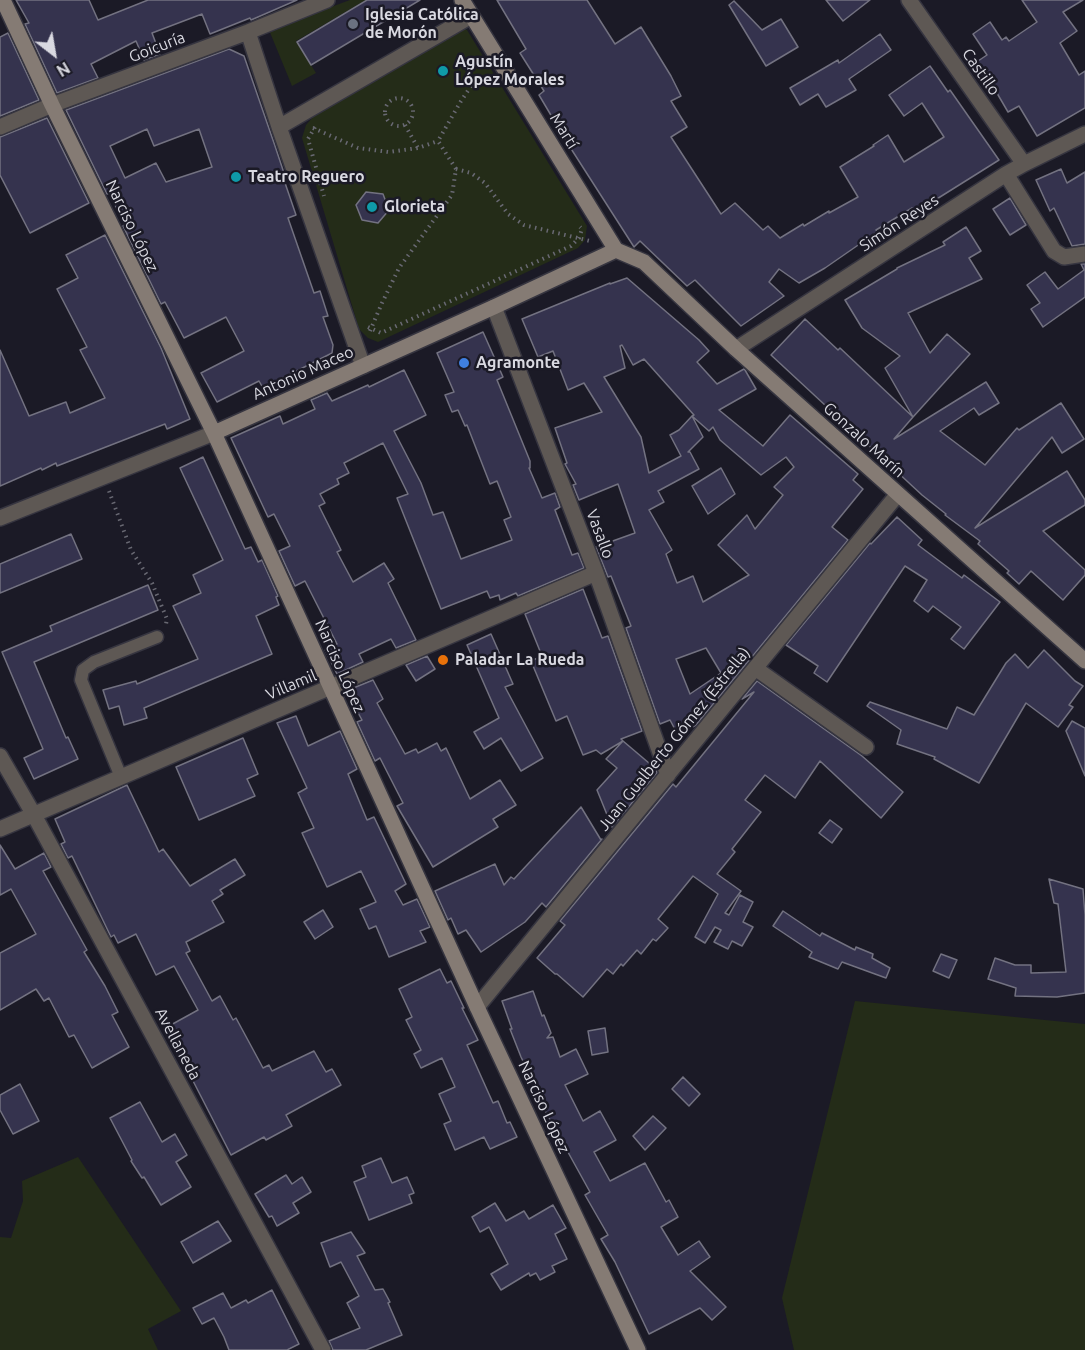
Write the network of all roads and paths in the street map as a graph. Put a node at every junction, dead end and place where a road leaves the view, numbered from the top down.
1 (3, 0) edge
2 (327, 0) edge
3 (462, 0) edge
4 (909, 0) edge
5 (471, 16) junction
6 (248, 32) junction
7 (480, 72) dead end
8 (52, 105) junction
9 (286, 123) junction
10 (317, 123) dead end
11 (405, 125) junction
12 (0, 127) edge
13 (314, 129) junction
14 (1085, 134) edge
15 (438, 141) junction
16 (418, 148) junction
17 (1024, 164) junction
18 (456, 169) junction
19 (1006, 174) junction
20 (327, 207) dead end
21 (576, 219) dead end
22 (579, 238) junction
23 (616, 250) junction
24 (1085, 254) edge
25 (494, 307) junction
26 (365, 324) dead end
27 (371, 329) junction
28 (736, 349) junction
29 (363, 366) junction
30 (214, 433) junction
31 (104, 477) junction
32 (898, 494) junction
33 (0, 518) edge
34 (596, 573) junction
35 (157, 637) joint
36 (1085, 661) edge
37 (755, 668) junction
38 (330, 687) junction
39 (866, 747) dead end
40 (0, 756) edge
41 (668, 775) junction
42 (121, 777) junction
43 (34, 814) junction
44 (0, 829) edge
45 (477, 1007) junction
46 (323, 1350) edge
47 (638, 1350) edge

1 - 8 street, Narciso López
2 - 6 street, Goicuría
3 - 5 street, Martí
4 - 17 street, Castillo
5 - 9 street
5 - 23 street, Martí
6 - 8 street, Goicuría
6 - 9 street
7 - 15 path
8 - 12 street, Goicuría
8 - 30 street, Narciso López
9 - 13 path
9 - 29 street
10 - 13 path
11 - 11 path
11 - 16 path
13 - 16 path
13 - 20 path
14 - 17 street, Simón Reyes
15 - 16 path
15 - 18 path
17 - 19 street, Simón Reyes
18 - 22 path
18 - 27 path
19 - 24 street
19 - 28 street, Simón Reyes
21 - 22 path
22 - 23 path
22 - 27 path
23 - 25 street, Antonio Maceo
23 - 28 street, Gonzalo Marín
25 - 29 street, Antonio Maceo
25 - 34 street, Vasallo
26 - 27 path
27 - 29 path
28 - 32 street, Gonzalo Marín
29 - 30 street, Antonio Maceo
30 - 31 street, Antonio Maceo
30 - 38 street, Narciso López
31 - 33 street, Antonio Maceo
31 - 35 path
32 - 36 street, Gonzalo Marín
32 - 37 street, Juan Gualberto Gómez (Estrella)
34 - 38 street, Villamil
34 - 41 street, Vasallo
35 - 42 lane
37 - 39 street
37 - 41 street, Juan Gualberto Gómez (Estrella)
38 - 42 street, Villamil
38 - 45 street, Narciso López
40 - 43 street, Avellaneda
41 - 45 street, Juan Gualberto Gómez (Estrella)
42 - 43 street, Villamil
43 - 44 street, Villamil
43 - 46 street, Avellaneda
45 - 47 street, Narciso López

